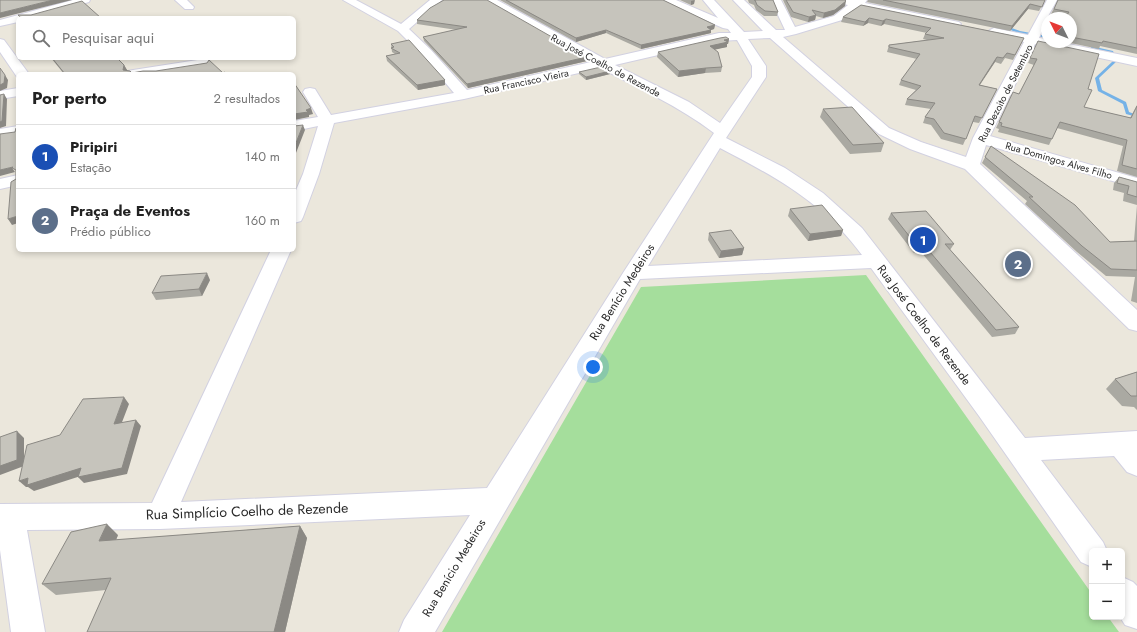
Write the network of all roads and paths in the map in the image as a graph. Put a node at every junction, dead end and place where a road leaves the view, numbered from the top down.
1 (85, 0) edge
2 (180, 0) edge
3 (348, 0) edge
4 (437, 0) edge
5 (489, 0) edge
6 (667, 0) edge
7 (708, 0) edge
8 (738, 0) edge
9 (776, 0) edge
10 (838, 0) edge
11 (1052, 0) edge
12 (860, 2) edge
13 (189, 7) dead end
14 (26, 16) edge
15 (16, 19) edge
16 (0, 24) edge
17 (964, 26) edge
18 (402, 29) junction
19 (979, 29) edge
20 (792, 32) junction
21 (744, 33) junction
22 (774, 35) junction
23 (1032, 40) junction
24 (0, 43) edge
25 (4, 55) edge
26 (1137, 62) edge
27 (204, 63) edge
28 (604, 64) junction
29 (20, 72) edge
30 (146, 72) edge
31 (16, 92) edge
32 (310, 92) dead end
33 (464, 94) junction
34 (0, 95) edge
35 (327, 120) junction
36 (296, 126) edge
37 (16, 131) edge
38 (0, 134) edge
39 (720, 136) junction
40 (981, 138) junction
41 (971, 165) junction
42 (16, 180) edge
43 (1137, 182) edge
44 (0, 184) edge
45 (296, 212) edge
46 (280, 252) edge
47 (876, 261) junction
48 (633, 273) junction
49 (1137, 323) edge
50 (1017, 450) junction
51 (1131, 450) edge
52 (494, 502) junction
53 (160, 516) junction
54 (5, 517) edge
55 (1089, 548) edge
56 (1125, 597) edge
57 (1137, 614) edge
58 (28, 632) edge
59 (416, 632) edge

1 - 14 street
2 - 13 street
3 - 18 street
4 - 18 street
5 - 28 street, Rua José Coelho de Rezende
6 - 21 street
7 - 21 street, Rua Benício Medeiros
8 - 22 street
9 - 20 street
10 - 12 street
11 - 23 street, Rua Dezoito de Setembro
12 - 17 street
12 - 20 street, Rua Francisco Vieira
15 - 16 street
18 - 33 street
19 - 23 street
20 - 22 street, Rua Francisco Vieira
21 - 22 street, Rua Francisco Vieira
21 - 28 street, Rua Francisco Vieira
21 - 39 street, Rua Benício Medeiros
22 - 41 street
23 - 26 street
23 - 40 street, Rua Dezoito de Setembro
24 - 25 street
25 - 29 street
27 - 30 street
28 - 33 street, Rua Francisco Vieira
28 - 39 street, Rua José Coelho de Rezende
31 - 34 street
32 - 35 street
33 - 35 street, Rua Francisco Vieira
35 - 36 street, Rua Francisco Vieira
35 - 45 street
37 - 38 street
39 - 47 street, Rua José Coelho de Rezende
39 - 48 street, Rua Benício Medeiros
40 - 41 street, Rua Dezoito de Setembro
40 - 43 street, Rua Domingos Alves Filho
41 - 49 street
42 - 44 street
46 - 53 street
47 - 48 street
47 - 50 street, Rua José Coelho de Rezende
48 - 52 street, Rua Benício Medeiros
50 - 51 street
50 - 55 street, Rua José Coelho de Rezende
52 - 53 street, Rua Simplício Coelho de Rezende
52 - 59 street, Rua Benício Medeiros
53 - 54 street, Rua Simplício Coelho de Rezende
54 - 58 street
56 - 57 street

